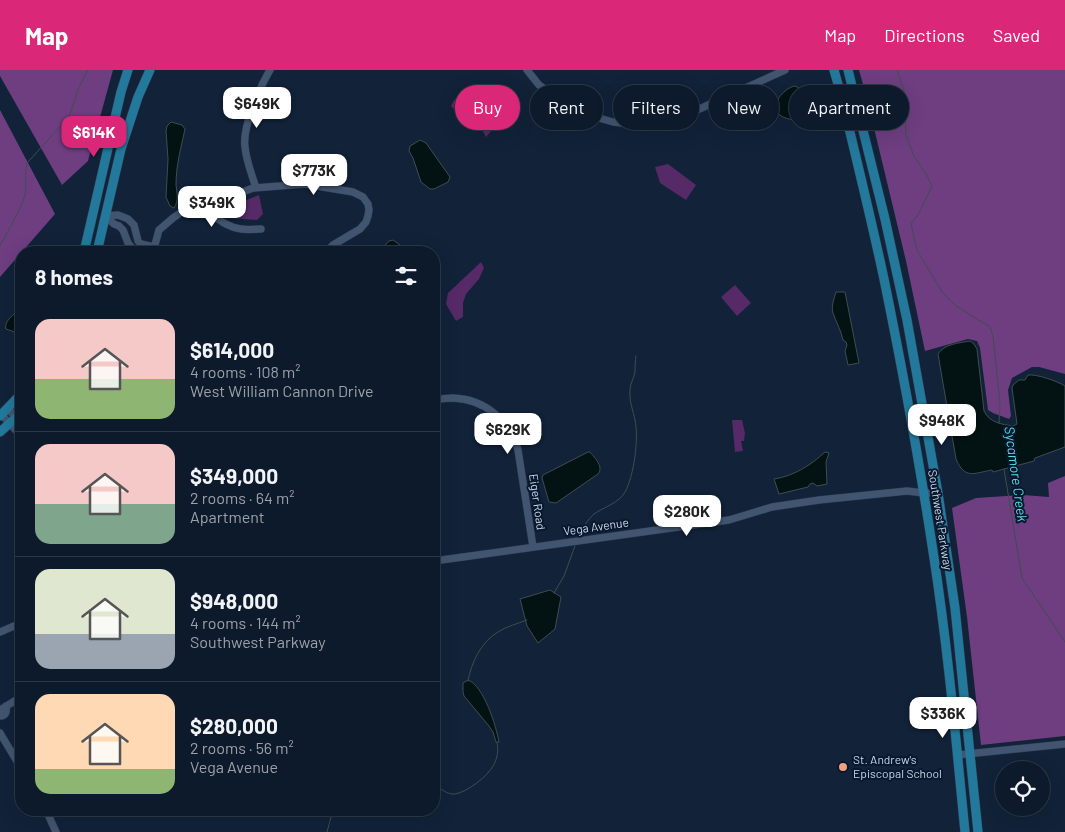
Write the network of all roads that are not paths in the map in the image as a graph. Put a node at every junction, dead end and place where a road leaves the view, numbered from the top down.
1 (128, 70) edge
2 (150, 70) edge
3 (270, 70) edge
4 (527, 70) edge
5 (785, 70) edge
6 (834, 70) edge
7 (848, 70) edge
8 (256, 188) junction
9 (94, 211) junction
10 (212, 215) junction
11 (105, 216) junction
12 (261, 229) dead end
13 (85, 246) edge
14 (98, 246) edge
15 (130, 246) edge
16 (146, 246) edge
17 (154, 246) edge
18 (333, 246) edge
19 (440, 399) edge
20 (15, 400) edge
21 (3, 413) edge
22 (15, 418) edge
23 (15, 421) edge
24 (0, 432) edge
25 (924, 493) junction
26 (938, 493) junction
27 (533, 547) junction
28 (440, 559) edge
29 (15, 626) edge
30 (0, 632) edge
31 (15, 701) edge
32 (3, 708) edge
33 (0, 716) edge
34 (0, 733) edge
35 (1065, 744) edge
36 (970, 754) junction
37 (957, 755) junction
38 (15, 758) edge
39 (49, 816) edge
40 (56, 832) edge
41 (965, 832) edge
42 (978, 832) edge

1 - 9 main road
2 - 11 main road
3 - 8 street
4 - 5 street
6 - 25 main road, Southwest Parkway
7 - 26 main road, Southwest Parkway
8 - 10 street
8 - 18 street
9 - 11 main road
9 - 13 main road
10 - 12 street
10 - 17 street
11 - 14 main road
11 - 15 street
11 - 16 street
19 - 27 street, Eiger Road
20 - 21 main road
21 - 22 street
23 - 24 main road
25 - 26 street, Vega Avenue
25 - 27 street, Vega Avenue
25 - 37 main road, Southwest Parkway
26 - 36 main road, Southwest Parkway
27 - 28 street, Vega Avenue
29 - 30 street
31 - 32 street
32 - 33 street
34 - 38 street
35 - 36 street
36 - 37 street
36 - 42 main road, Southwest Parkway
37 - 41 main road, Southwest Parkway
39 - 40 street

